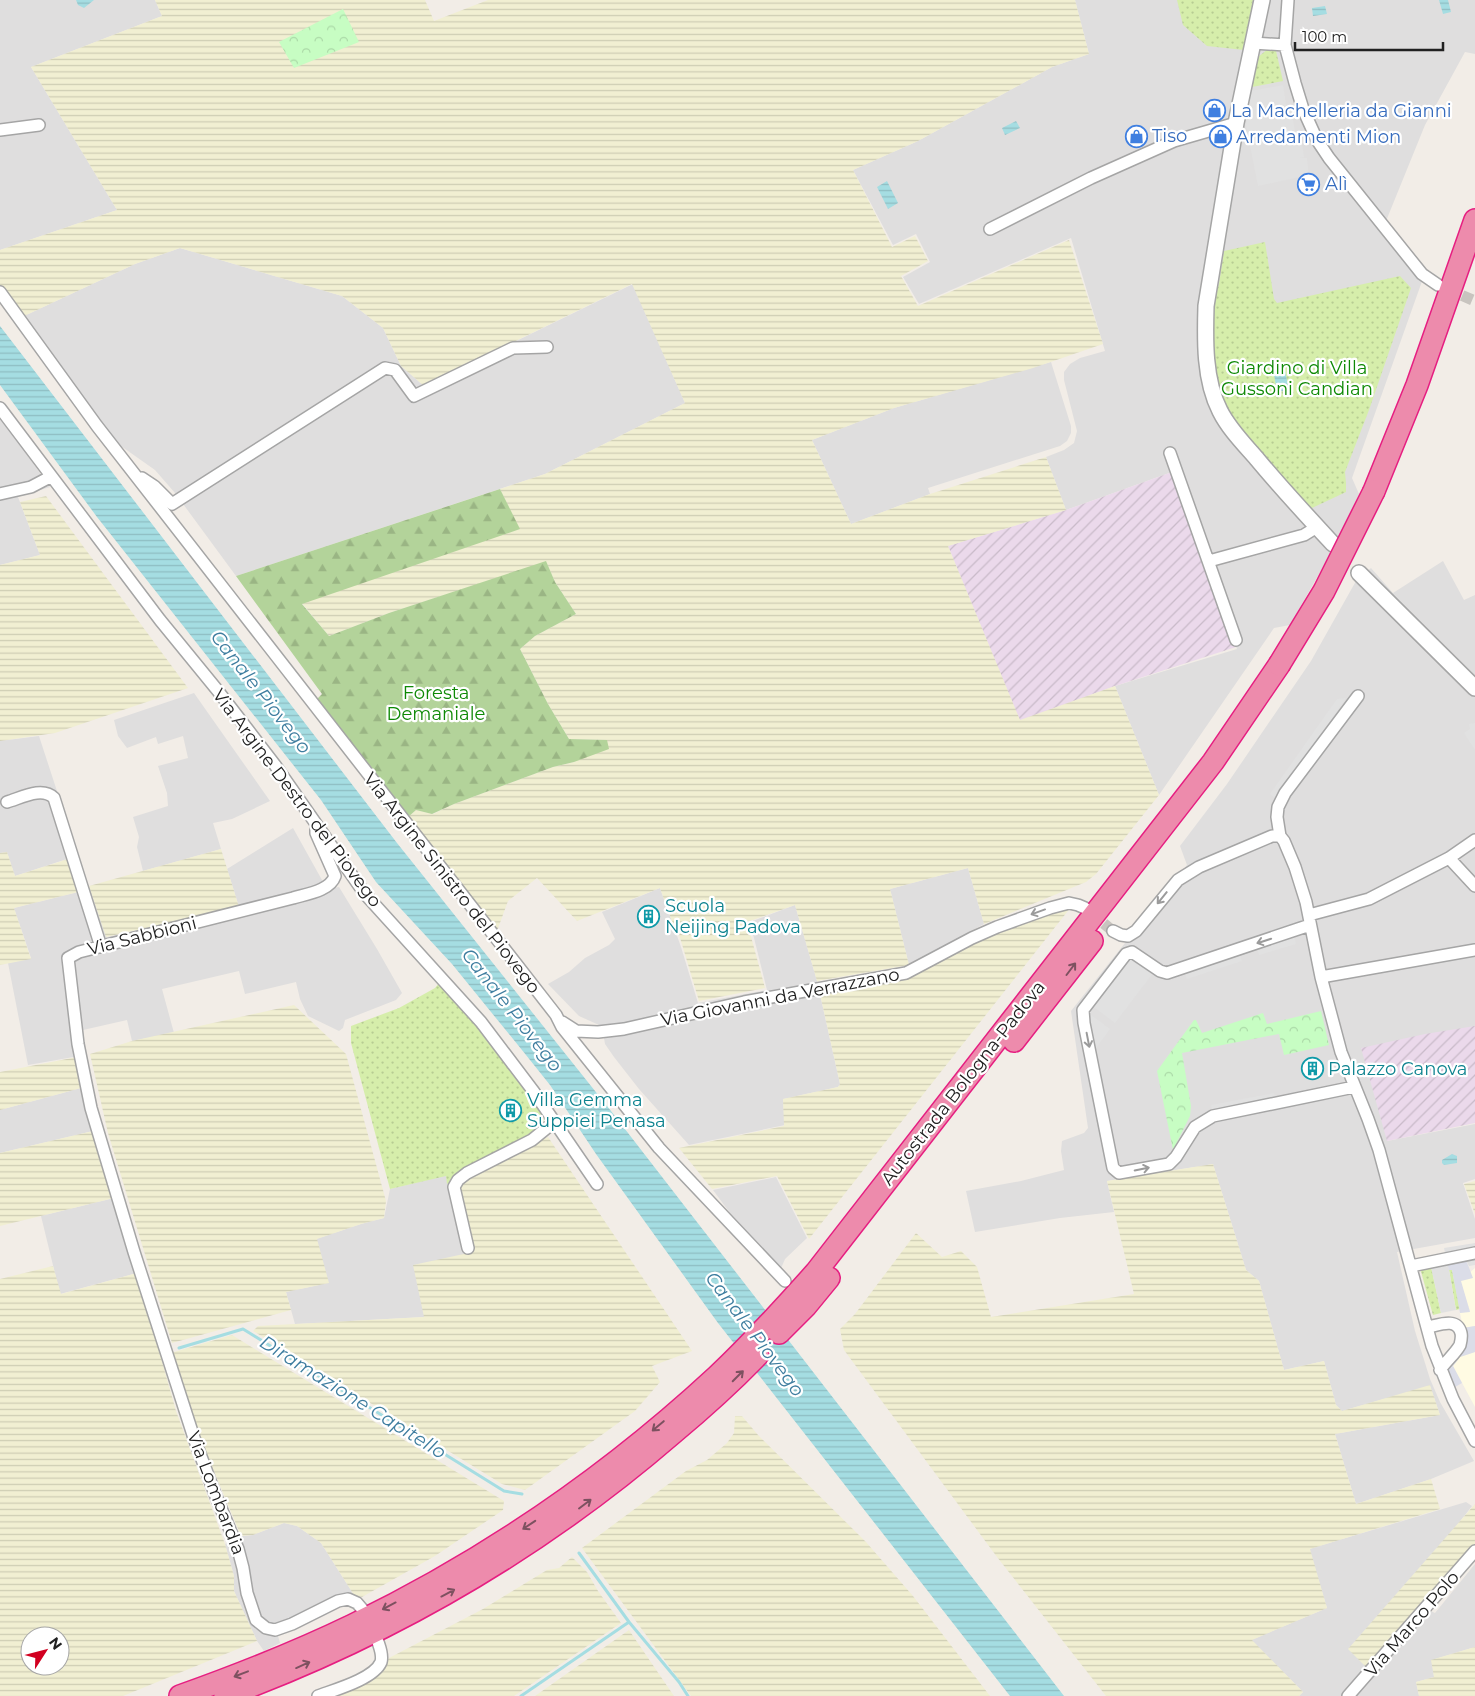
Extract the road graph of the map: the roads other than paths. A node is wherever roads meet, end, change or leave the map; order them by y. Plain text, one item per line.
1 (1262, 0) edge
2 (1288, 0) edge
3 (1253, 43) junction
4 (1285, 44) junction
5 (1236, 123) junction
6 (39, 125) dead end
7 (0, 130) edge
8 (1475, 220) edge
9 (990, 229) dead end
10 (1475, 259) edge
11 (1438, 285) tunnel mouth
12 (0, 292) edge
13 (547, 347) dead end
14 (0, 408) edge
15 (1170, 453) dead end
16 (134, 473) junction
17 (50, 476) junction
18 (0, 494) edge
19 (1379, 495) junction
20 (1317, 527) junction
21 (1333, 544) dead end
22 (1209, 561) junction
23 (1359, 573) dead end
24 (1236, 640) dead end
25 (1475, 688) edge
26 (1358, 696) dead end
27 (6, 802) dead end
28 (318, 827) junction
29 (1280, 836) junction
30 (1475, 840) edge
31 (1449, 858) junction
32 (1475, 886) edge
33 (1085, 908) tunnel mouth
34 (1309, 920) junction
35 (1113, 931) tunnel mouth
36 (101, 947) junction
37 (1475, 950) edge
38 (1321, 978) junction
39 (556, 1016) junction
40 (1354, 1087) junction
41 (554, 1122) junction
42 (597, 1184) dead end
43 (468, 1248) dead end
44 (134, 1252) joint
45 (1475, 1253) edge
46 (1411, 1266) junction
47 (785, 1281) dead end
48 (1428, 1328) junction
49 (1440, 1370) junction
50 (699, 1402) junction
51 (1475, 1441) edge
52 (1475, 1551) edge
53 (363, 1610) dead end
54 (378, 1642) dead end
55 (180, 1696) edge
56 (225, 1696) edge
57 (318, 1696) edge
58 (1348, 1696) edge

1 - 3 street
2 - 4 street
3 - 4 street
3 - 5 street
4 - 11 street
5 - 9 street
5 - 20 street
6 - 7 street
8 - 19 highway, Autostrada Bologna-Padova
10 - 19 highway, Autostrada Bologna-Padova
12 - 16 street, Via Argine Sinistro del Piovego
13 - 16 street, Via Argine Sinistro del Piovego
14 - 17 street, Via Argine Destro del Piovego
15 - 22 street
16 - 39 street, Via Argine Sinistro del Piovego
17 - 18 street
17 - 28 street, Via Argine Destro del Piovego
19 - 50 highway, Autostrada Bologna-Padova, bridge
20 - 21 street
20 - 22 street
22 - 24 street
23 - 25 street
26 - 29 street
27 - 36 street
28 - 36 street, Via Sabbioni
28 - 41 street, Via Argine Destro del Piovego
29 - 34 street
29 -> 35 street
30 - 31 street
31 - 32 street
31 - 34 street
33 -> 39 street, Via Giovanni da Verrazzano
34 - 38 street
34 -> 40 street
36 - 44 street, Via Sabbioni
37 - 38 street
38 - 40 street
39 - 47 street, Via Argine Sinistro del Piovego
40 - 46 street
41 - 42 street, Via Argine Destro del Piovego
41 - 43 street
44 - 53 street, Via Lombardia
45 - 46 street
46 - 48 street
48 - 49 street
48 - 49 street
49 - 51 street
50 -> 55 highway, Autostrada Bologna-Padova
56 -> 50 highway, Autostrada Bologna-Padova
52 - 58 street, Via Marco Polo
54 - 57 street

